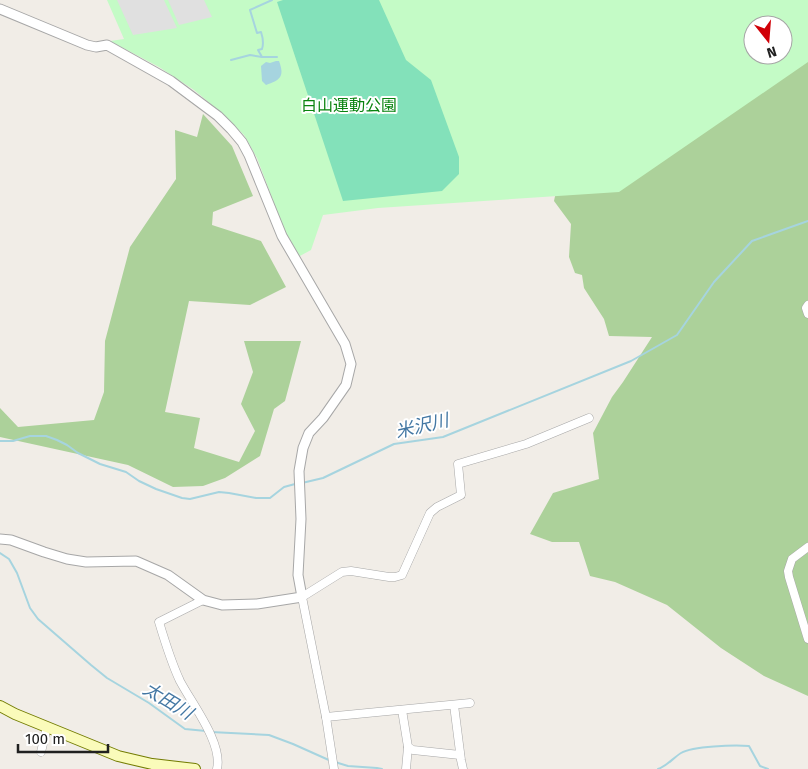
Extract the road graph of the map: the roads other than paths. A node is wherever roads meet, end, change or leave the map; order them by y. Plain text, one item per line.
1 (0, 9) edge
2 (808, 306) edge
3 (808, 314) edge
4 (589, 418) dead end
5 (0, 539) edge
6 (808, 547) edge
7 (302, 597) junction
8 (203, 600) junction
9 (808, 639) edge
10 (470, 703) dead end
11 (454, 705) junction
12 (0, 706) edge
13 (402, 710) junction
14 (326, 717) junction
15 (46, 727) junction
16 (408, 748) junction
17 (41, 752) dead end
18 (460, 755) junction
19 (195, 769) edge
20 (217, 769) edge
21 (334, 769) edge
22 (406, 769) edge
23 (463, 769) edge

1 - 7 street
2 - 3 street
4 - 7 street
5 - 8 street
6 - 9 street
7 - 8 street
7 - 14 street
8 - 20 street
10 - 11 street
11 - 13 street
11 - 18 street
12 - 15 main road
13 - 14 street
13 - 16 street
14 - 21 street
15 - 17 street
15 - 19 main road
16 - 18 street
16 - 22 street
18 - 23 street

